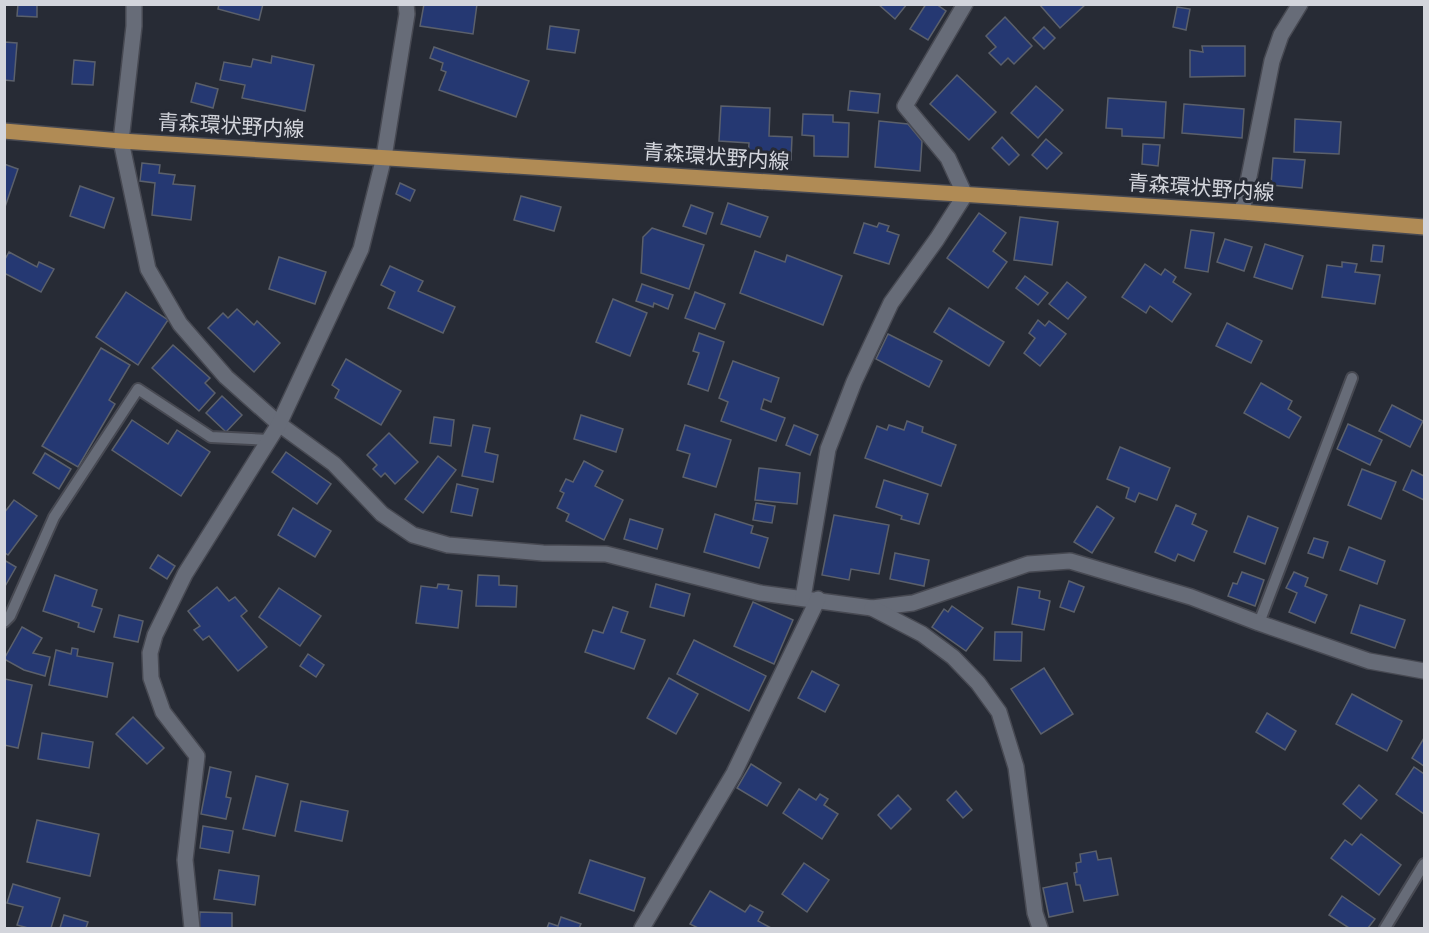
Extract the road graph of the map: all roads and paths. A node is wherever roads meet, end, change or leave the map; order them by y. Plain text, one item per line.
1 (134, 4) edge
2 (406, 4) edge
3 (966, 4) edge
4 (1300, 4) edge
5 (4, 131) edge
6 (121, 141) junction
7 (384, 157) junction
8 (965, 195) junction
9 (1242, 212) junction
10 (1425, 227) edge
11 (1352, 378) dead end
12 (279, 424) junction
13 (269, 440) junction
14 (810, 599) junction
15 (872, 608) junction
16 (4, 622) edge
17 (1259, 623) junction
18 (1425, 671) edge
19 (1425, 864) edge
20 (192, 928) edge
21 (642, 928) edge
22 (1040, 928) edge
23 (1385, 928) edge

1 - 6 street
2 - 7 street
3 - 8 street
4 - 9 street
5 - 6 main road, 青森環状野内線
6 - 7 main road, 青森環状野内線
6 - 12 street
7 - 8 main road, 青森環状野内線
7 - 12 street
8 - 9 main road, 青森環状野内線
8 - 14 street
9 - 10 main road, 青森環状野内線
11 - 17 lane
12 - 13 street
12 - 14 street
13 - 16 lane
13 - 20 street
14 - 15 street
14 - 21 street
15 - 17 street
15 - 22 street
17 - 18 street
19 - 23 lane

